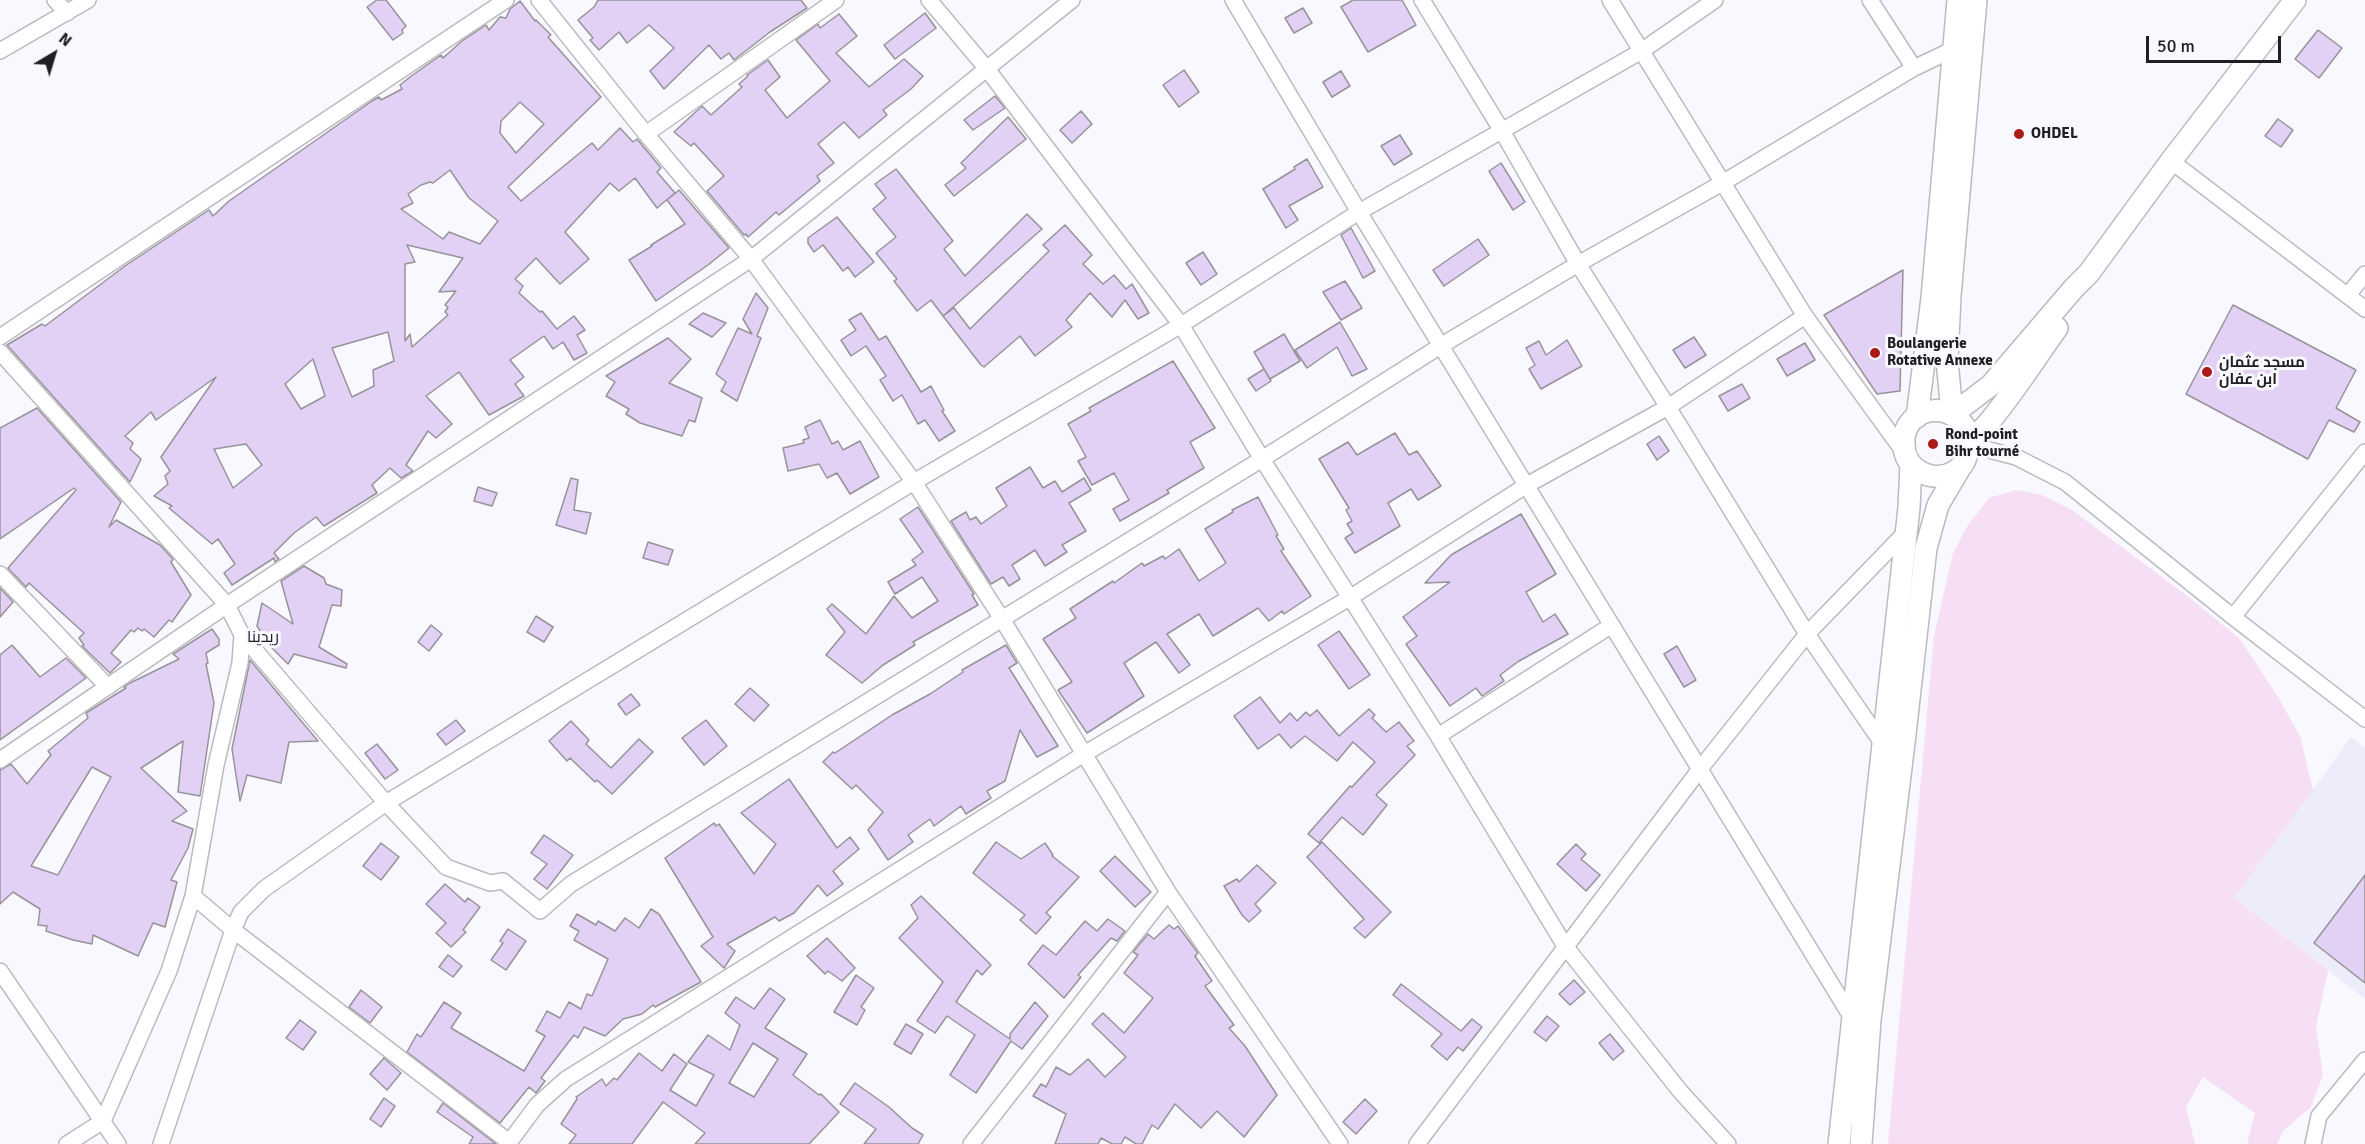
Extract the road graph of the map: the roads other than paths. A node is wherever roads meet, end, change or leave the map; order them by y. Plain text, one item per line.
1 (55, 0) edge
2 (88, 0) edge
3 (506, 0) edge
4 (539, 0) edge
5 (836, 0) edge
6 (929, 0) edge
7 (1072, 0) edge
8 (1233, 0) edge
9 (1422, 0) edge
10 (1610, 0) edge
11 (1715, 0) edge
12 (1870, 0) edge
13 (1958, 0) edge
14 (1976, 0) edge
15 (2295, 0) edge
16 (67, 13) junction
17 (1953, 49) junction
18 (0, 51) edge
19 (1640, 52) junction
20 (1914, 68) junction
21 (987, 69) junction
22 (1502, 131) junction
23 (646, 134) junction
24 (2172, 161) junction
25 (1724, 182) junction
26 (1359, 212) junction
27 (751, 259) junction
28 (1578, 264) junction
29 (2089, 273) junction
30 (2365, 274) edge
31 (2348, 295) junction
32 (2365, 309) edge
33 (1805, 316) junction
34 (1181, 325) junction
35 (0, 337) edge
36 (1442, 345) junction
37 (0, 352) edge
38 (1668, 406) junction
39 (1952, 414) junction
40 (1917, 417) junction
41 (1970, 444) junction
42 (2365, 452) edge
43 (1262, 459) junction
44 (1908, 460) junction
45 (1961, 466) junction
46 (914, 482) junction
47 (1527, 485) junction
48 (1906, 532) junction
49 (0, 574) edge
50 (1351, 597) junction
51 (227, 604) junction
52 (2233, 616) junction
53 (1002, 619) junction
54 (1612, 625) junction
55 (1807, 634) junction
56 (242, 635) junction
57 (108, 687) junction
58 (2365, 719) edge
59 (1438, 736) junction
60 (1882, 743) junction
61 (1084, 754) junction
62 (0, 760) edge
63 (1700, 769) junction
64 (386, 802) junction
65 (1168, 892) junction
66 (192, 896) junction
67 (233, 930) junction
68 (1565, 946) junction
69 (0, 971) edge
70 (1852, 1018) junction
71 (2365, 1059) edge
72 (103, 1121) junction
73 (509, 1143) edge
74 (68, 1144) edge
75 (118, 1144) edge
76 (161, 1144) edge
77 (971, 1144) edge
78 (1340, 1144) edge
79 (1417, 1144) edge
80 (1728, 1144) edge
81 (1839, 1144) edge
82 (1861, 1144) edge
83 (2313, 1144) edge

1 - 16 street
2 - 16 street
3 - 35 street
4 - 23 street
5 - 23 street
6 - 21 street
7 - 21 street
8 - 26 street
9 - 22 street
10 - 19 street
11 - 19 street
12 - 20 street
13 - 17 main road
14 - 39 main road
15 - 24 main road
16 - 18 street
17 - 20 street
17 - 40 main road
19 - 22 street
19 - 25 street
20 - 25 street
21 - 27 street
21 - 34 street
22 - 26 street
22 - 28 street
23 - 27 street
24 - 29 main road
24 - 31 street
25 - 28 street
25 - 33 street
26 - 34 street
26 - 36 street
27 - 46 street
27 - 51 street
28 - 36 street
28 - 38 street
29 - 39 main road
29 - 41 main road
30 - 31 street
31 - 32 street
33 - 38 street
33 - 44 street
34 - 43 street
34 - 46 street
36 - 43 street
36 - 47 street
37 - 51 street
38 - 47 street
38 - 55 street
39 - 40 main road
39 - 41 main road
40 - 44 main road
41 - 45 main road
41 - 52 street
42 - 52 street
43 - 50 street
43 - 53 street
44 - 45 main road
44 - 48 main road
45 - 82 main road
46 - 53 street
46 - 64 street
47 - 50 street
47 - 54 street
48 - 55 street
48 - 60 main road
49 - 57 street
50 - 59 street
50 - 61 street
51 - 56 street
51 - 57 street
52 - 58 street
53 - 61 street
53 - 64 street
54 - 59 street
54 - 63 street
55 - 60 street
55 - 63 street
56 - 64 street
56 - 66 street
57 - 62 street
59 - 68 street
60 - 70 main road
61 - 65 street
61 - 73 street
63 - 68 street
63 - 70 street
64 - 67 street
65 - 77 street
65 - 78 street
66 - 67 street
66 - 72 street
67 - 73 street
67 - 76 street
68 - 79 street
68 - 80 street
69 - 72 street
70 - 81 main road
71 - 83 street
72 - 74 street
72 - 75 street

